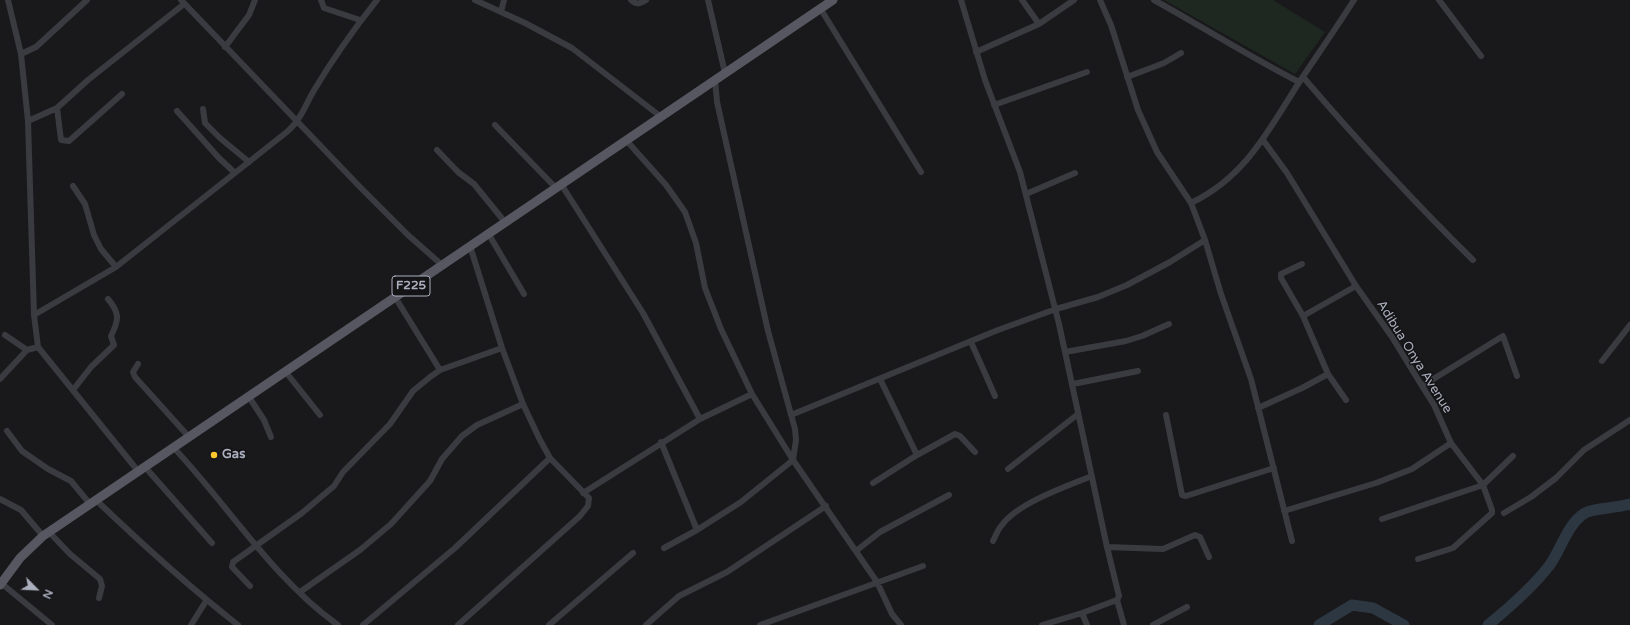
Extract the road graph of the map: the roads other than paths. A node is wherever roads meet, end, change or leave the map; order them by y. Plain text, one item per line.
1 (8, 0) edge
2 (87, 0) edge
3 (255, 0) edge
4 (321, 0) edge
5 (376, 0) edge
6 (475, 0) edge
7 (504, 0) edge
8 (631, 0) edge
9 (646, 0) edge
10 (708, 0) edge
11 (832, 0) edge
12 (962, 0) edge
13 (1022, 0) edge
14 (1074, 0) edge
15 (1100, 0) edge
16 (1154, 0) edge
17 (1354, 0) edge
18 (1439, 0) edge
19 (183, 2) edge
20 (820, 8) junction
21 (501, 12) junction
22 (360, 20) junction
23 (1039, 24) junction
24 (225, 47) junction
25 (976, 52) junction
26 (1181, 53) dead end
27 (20, 54) junction
28 (1481, 56) dead end
29 (1087, 72) dead end
30 (725, 73) junction
31 (1127, 77) junction
32 (1301, 79) junction
33 (715, 80) junction
34 (122, 94) dead end
35 (994, 105) junction
36 (57, 108) junction
37 (203, 109) dead end
38 (177, 111) dead end
39 (660, 116) junction
40 (28, 121) junction
41 (299, 121) junction
42 (495, 125) dead end
43 (626, 140) junction
44 (1263, 140) junction
45 (437, 150) dead end
46 (249, 162) junction
47 (921, 172) dead end
48 (235, 173) junction
49 (1075, 173) dead end
50 (558, 185) junction
51 (73, 186) dead end
52 (1026, 194) junction
53 (1191, 203) junction
54 (504, 221) junction
55 (488, 233) junction
56 (1205, 240) junction
57 (470, 246) junction
58 (1473, 260) dead end
59 (1302, 264) dead end
60 (442, 265) junction
61 (116, 266) junction
62 (1356, 286) junction
63 (524, 294) dead end
64 (395, 297) junction
65 (108, 299) dead end
66 (1056, 309) junction
67 (34, 315) junction
68 (1303, 316) junction
69 (1169, 324) dead end
70 (1630, 325) edge
71 (5, 335) dead end
72 (971, 342) junction
73 (38, 347) junction
74 (502, 348) junction
75 (27, 350) junction
76 (1065, 352) junction
77 (1602, 361) dead end
78 (138, 364) dead end
79 (440, 370) junction
80 (285, 371) junction
81 (1138, 371) dead end
82 (1328, 374) junction
83 (1516, 376) dead end
84 (0, 379) edge
85 (880, 379) junction
86 (1073, 384) junction
87 (1422, 386) junction
88 (73, 390) junction
89 (752, 394) junction
90 (995, 396) dead end
91 (249, 397) junction
92 (1346, 400) dead end
93 (522, 404) junction
94 (1258, 408) junction
95 (1078, 414) junction
96 (320, 415) dead end
97 (791, 415) junction
98 (1166, 415) dead end
99 (700, 419) junction
100 (1630, 420) edge
101 (7, 431) dead end
102 (189, 437) junction
103 (271, 437) dead end
104 (662, 442) junction
105 (1451, 443) junction
106 (173, 447) junction
107 (975, 452) dead end
108 (917, 455) junction
109 (1513, 456) dead end
110 (550, 458) junction
111 (793, 460) junction
112 (1274, 468) junction
113 (141, 469) junction
114 (1008, 469) dead end
115 (1092, 476) junction
116 (873, 483) dead end
117 (1483, 485) junction
118 (583, 493) junction
119 (949, 495) dead end
120 (0, 499) edge
121 (93, 502) junction
122 (826, 506) junction
123 (1284, 511) junction
124 (1504, 513) dead end
125 (1382, 519) dead end
126 (697, 530) junction
127 (46, 534) junction
128 (993, 541) dead end
129 (1292, 541) dead end
130 (212, 543) dead end
131 (257, 544) junction
132 (1107, 547) junction
133 (664, 548) dead end
134 (856, 551) junction
135 (634, 553) dead end
136 (1209, 557) dead end
137 (1418, 559) dead end
138 (923, 566) dead end
139 (877, 582) junction
140 (0, 584) edge
141 (250, 586) dead end
142 (300, 592) junction
143 (99, 598) dead end
144 (1117, 600) junction
145 (206, 601) junction
146 (1187, 607) dead end
147 (1082, 613) junction
148 (52, 625) edge
149 (191, 625) edge
150 (238, 625) edge
151 (338, 625) edge
152 (363, 625) edge
153 (458, 625) edge
154 (549, 625) edge
155 (646, 625) edge
156 (760, 625) edge
157 (901, 625) edge
158 (1042, 625) edge
159 (1087, 625) edge
160 (1124, 625) edge
161 (1153, 625) edge

1 - 27 street
2 - 27 street
3 - 24 street
4 - 22 street
5 - 22 street
6 - 21 street
7 - 21 street
8 - 9 street
10 - 30 street
11 - 20 main road, F225
12 - 25 street
13 - 23 street
14 - 23 street
15 - 31 street
16 - 32 street
17 - 32 street
18 - 28 street
19 - 24 street
19 - 36 street
20 - 30 main road, F225
20 - 47 street
21 - 39 street
22 - 41 street
23 - 25 street
24 - 41 street
25 - 35 street
26 - 31 street
27 - 40 street
29 - 35 street
30 - 33 main road, F225
31 - 53 street
32 - 44 street
32 - 58 street
33 - 39 main road, F225
33 - 97 street
34 - 36 street
35 - 52 street
36 - 40 street
37 - 46 street
38 - 48 street
39 - 43 main road, F225
40 - 67 street
41 - 46 street
41 - 60 street
42 - 50 street
43 - 50 main road, F225
43 - 89 street
44 - 53 street
44 - 62 street, Adibua Onya Avenue
45 - 54 street
46 - 48 street
48 - 61 street
49 - 52 street
50 - 54 main road, F225
50 - 99 street
51 - 61 street
52 - 66 street
53 - 56 street
54 - 55 main road, F225
55 - 57 main road, F225
55 - 63 street
56 - 66 street
56 - 94 street
57 - 60 main road, F225
57 - 74 street
59 - 68 street
60 - 64 main road, F225
61 - 67 street
62 - 68 street
62 - 87 street, Adibua Onya Avenue
64 - 79 street
64 - 80 main road, F225
65 - 88 street
66 - 72 street
66 - 76 street
67 - 73 street
68 - 82 street
69 - 76 street
70 - 77 street
71 - 75 street
72 - 85 street
72 - 90 street
73 - 75 street
73 - 88 street
74 - 79 street
74 - 93 street
75 - 84 street
76 - 86 street
78 - 102 street
79 - 131 street
80 - 91 main road, F225
80 - 96 street
81 - 86 street
82 - 92 street
82 - 94 street
83 - 87 street
85 - 97 street
85 - 108 street
86 - 95 street
87 - 105 street, Adibua Onya Avenue
88 - 113 street
89 - 99 street
89 - 111 street
91 - 102 main road, F225
91 - 103 street
93 - 110 street
93 - 142 street
94 - 112 street
95 - 114 street
95 - 115 street
97 - 111 street
98 - 112 street
99 - 104 street
100 - 124 street
101 - 121 street
102 - 106 main road, F225
104 - 118 street
104 - 126 street
105 - 117 street, Adibua Onya Avenue
105 - 123 street
106 - 113 main road, F225
106 - 131 street
107 - 108 street
108 - 116 street
109 - 117 street
110 - 118 street
110 - 152 street
111 - 122 street
111 - 126 street
112 - 123 street
113 - 121 main road, F225
113 - 130 street
115 - 128 street
115 - 132 street
117 - 125 street
117 - 137 street, Adibua Onya Avenue
118 - 153 street
119 - 134 street
120 - 127 street
121 - 127 main road, F225
121 - 145 street
122 - 134 street
122 - 155 street
123 - 129 street
126 - 133 street
127 - 140 main road, F225
127 - 143 street
131 - 141 street
131 - 142 street
132 - 136 street
132 - 144 street
134 - 139 street
135 - 154 street
138 - 139 street
139 - 156 street
139 - 157 street
140 - 148 street
142 - 151 street
144 - 147 street
144 - 160 street
145 - 149 street
145 - 150 street
146 - 161 street
147 - 158 street
147 - 159 street

